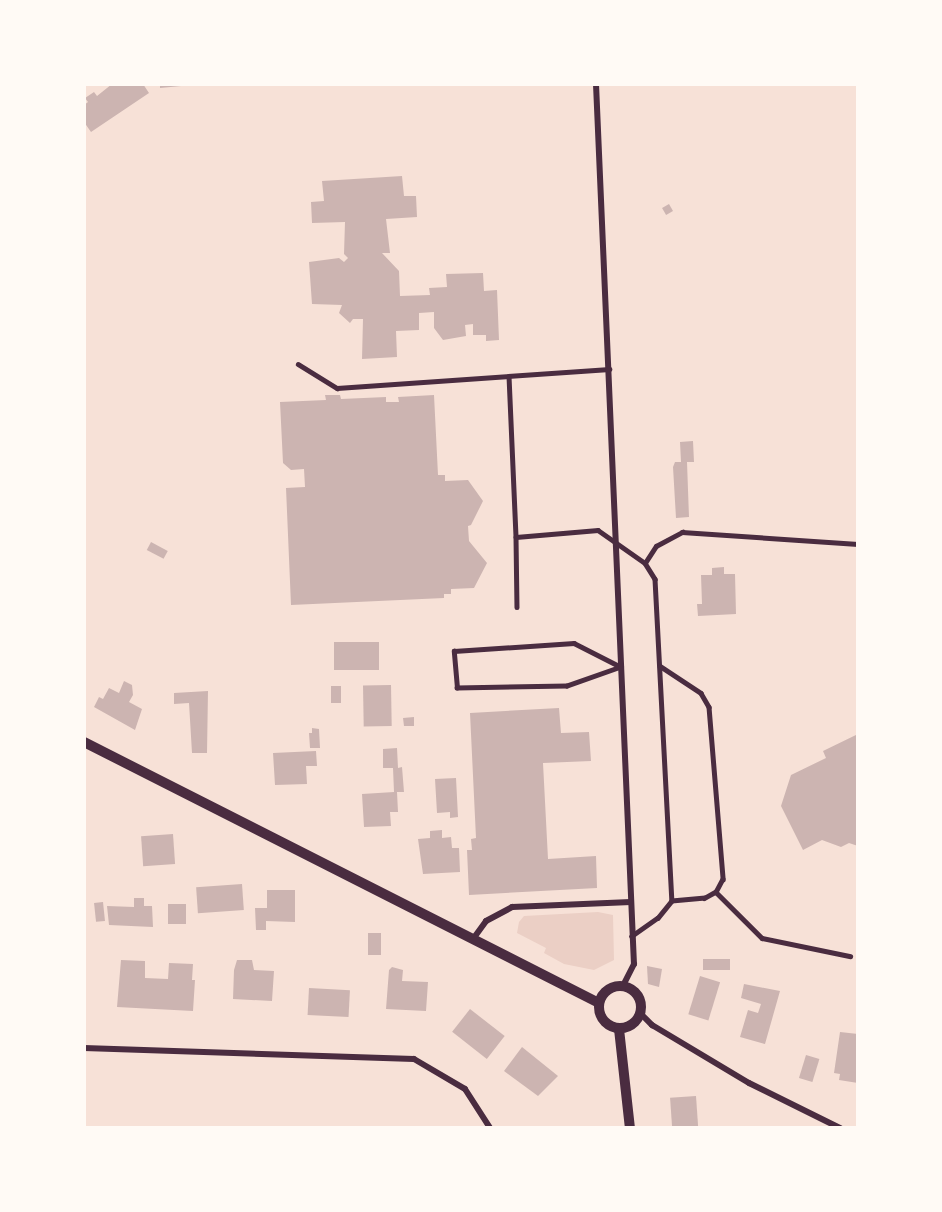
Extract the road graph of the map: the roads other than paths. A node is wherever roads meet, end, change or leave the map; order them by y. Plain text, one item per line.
1 (596, 84) edge
2 (298, 364) dead end
3 (609, 369) junction
4 (509, 376) junction
5 (516, 537) junction
6 (616, 542) junction
7 (858, 544) edge
8 (645, 562) junction
9 (517, 607) dead end
10 (621, 666) junction
11 (660, 666) junction
12 (84, 742) edge
13 (716, 892) junction
14 (672, 901) junction
15 (631, 902) junction
16 (632, 936) junction
17 (473, 939) junction
18 (850, 956) dead end
19 (622, 986) junction
20 (599, 1003) junction
21 (640, 1014) junction
22 (619, 1029) junction
23 (84, 1048) edge
24 (490, 1128) edge
25 (630, 1128) edge
26 (840, 1128) edge

1 - 3 street
2 - 4 lane
3 - 4 lane
3 - 6 street
4 - 5 lane
5 - 6 lane
5 - 9 lane
6 - 8 lane
6 - 10 street
7 - 8 lane
8 - 11 lane
10 - 10 lane
10 - 15 street
11 - 13 lane
11 - 14 lane
12 - 17 street
13 - 14 lane
13 - 18 lane
14 - 16 lane
15 - 16 street
15 - 17 street
16 - 19 street
17 - 20 street
19 - 20 street
19 - 21 street
20 - 22 street
21 - 22 street
21 - 26 street
22 - 25 street
23 - 24 street

